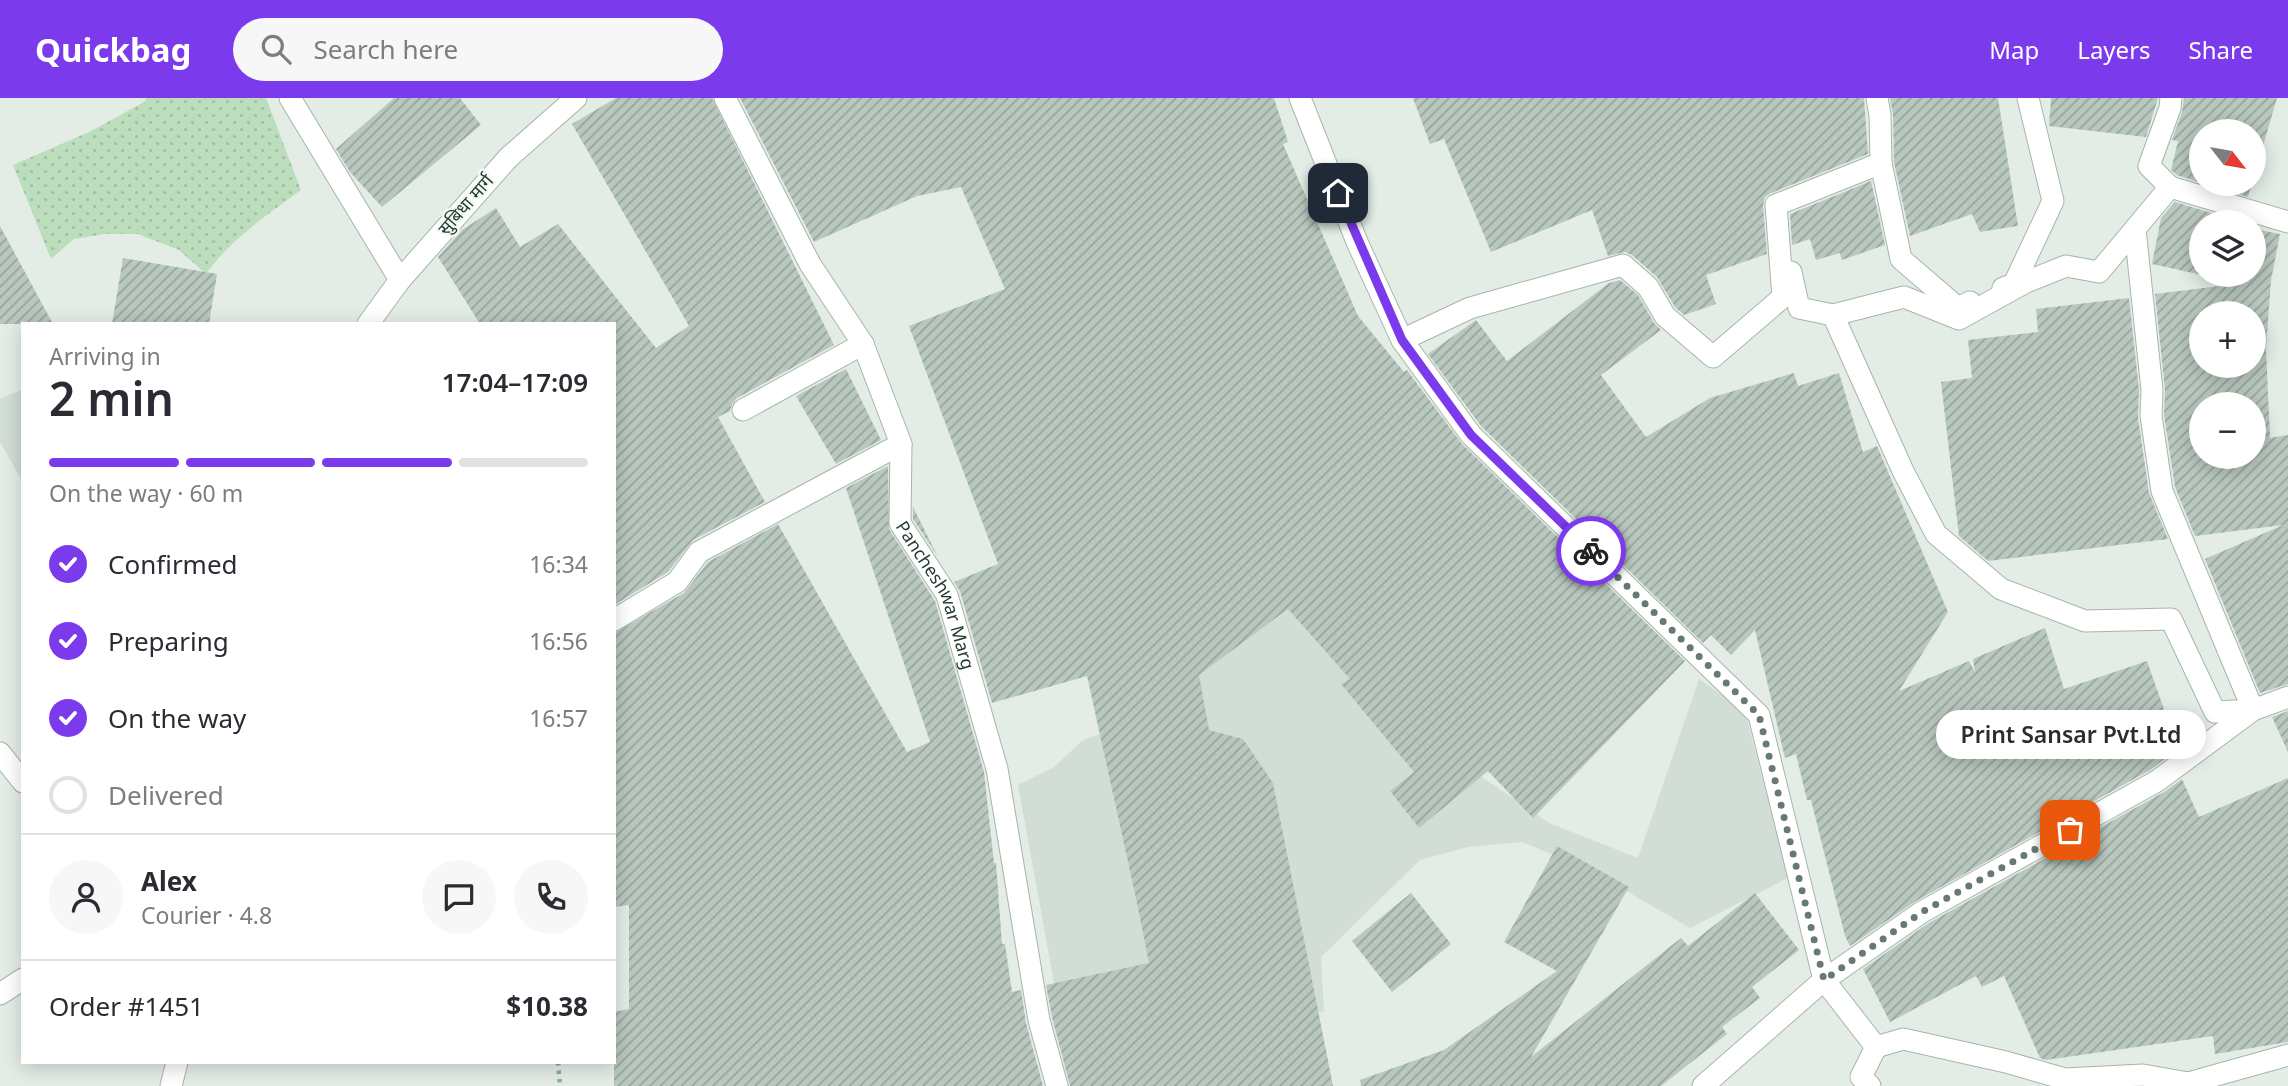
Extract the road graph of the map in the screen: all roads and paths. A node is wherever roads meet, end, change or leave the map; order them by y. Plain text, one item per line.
1 (290, 98) edge
2 (576, 98) edge
3 (725, 98) edge
4 (1300, 98) edge
5 (1877, 98) edge
6 (2028, 98) edge
7 (2171, 98) edge
8 (1881, 163) junction
9 (2171, 187) junction
10 (1776, 205) junction
11 (2288, 222) edge
12 (2135, 229) junction
13 (400, 280) junction
14 (1833, 315) junction
15 (369, 322) edge
16 (1402, 340) junction
17 (863, 344) junction
18 (743, 410) dead end
19 (901, 444) junction
20 (616, 619) edge
21 (2288, 697) edge
22 (2253, 710) junction
23 (0, 753) edge
24 (21, 779) edge
25 (21, 980) edge
26 (1824, 980) junction
27 (0, 994) edge
28 (1876, 1047) junction
29 (2288, 1055) edge
30 (176, 1064) edge
31 (558, 1064) edge
32 (171, 1086) edge
33 (560, 1086) edge
34 (1057, 1086) edge
35 (1703, 1086) edge
36 (1870, 1086) edge

1 - 13 street
2 - 13 street, सुबिधा मार्ग
3 - 17 street, Pancheshwar Marg
4 - 16 street
5 - 8 street
6 - 8 street
7 - 9 street
8 - 10 street
9 - 11 street
9 - 12 street
10 - 14 street
10 - 16 street
12 - 14 street
12 - 22 street
13 - 15 street, सुबिधा मार्ग
14 - 22 street
16 - 26 street
17 - 18 street
17 - 19 street, Pancheshwar Marg
19 - 20 street
19 - 34 street, Pancheshwar Marg
21 - 22 street
22 - 26 street
23 - 24 street
25 - 27 street
26 - 28 street
26 - 35 street
28 - 29 street
28 - 36 street
30 - 32 street
31 - 33 path

